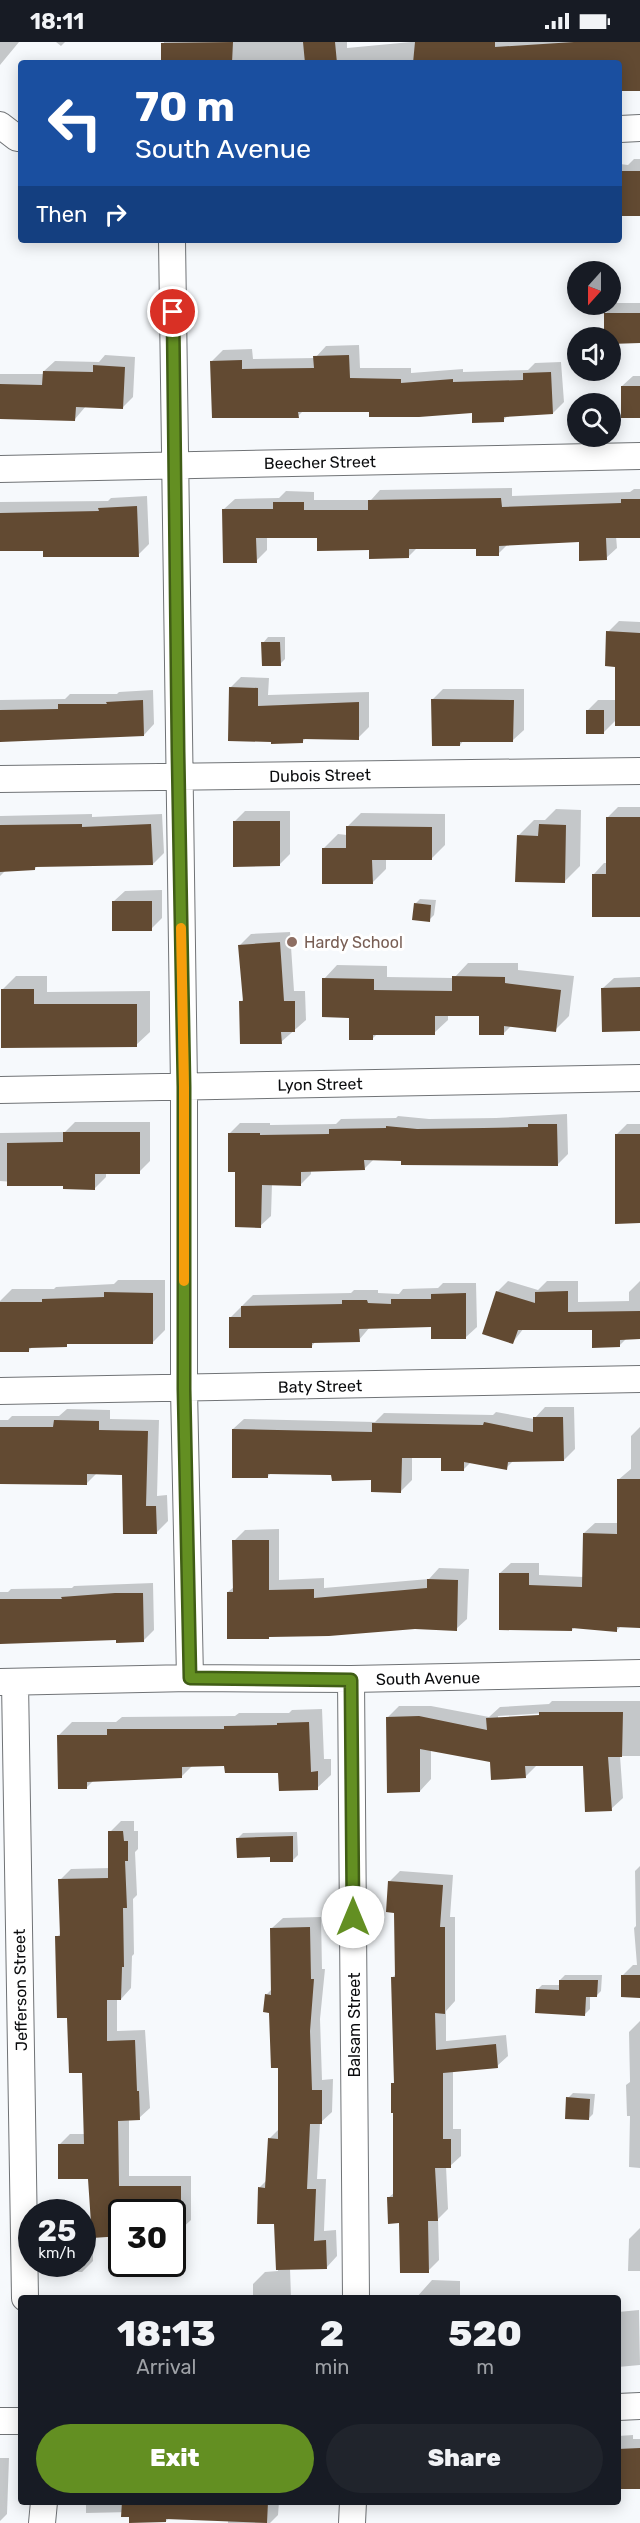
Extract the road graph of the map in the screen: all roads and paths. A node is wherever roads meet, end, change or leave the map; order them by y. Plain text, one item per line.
1 (0, 125) edge
2 (640, 128) edge
3 (622, 129) edge
4 (18, 138) edge
5 (172, 243) edge
6 (640, 456) edge
7 (176, 465) junction
8 (0, 469) edge
9 (640, 771) edge
10 (178, 777) junction
11 (0, 779) edge
12 (640, 1078) edge
13 (184, 1087) junction
14 (0, 1090) edge
15 (640, 1379) edge
16 (184, 1389) junction
17 (0, 1391) edge
18 (640, 1673) edge
19 (190, 1678) junction
20 (351, 1680) junction
21 (8, 1682) edge
22 (25, 2295) edge
23 (356, 2295) edge
24 (640, 2406) edge
25 (621, 2407) edge
26 (0, 2421) edge
27 (18, 2421) edge
28 (44, 2505) edge
29 (353, 2505) edge
30 (42, 2523) edge
31 (352, 2523) edge

1 - 4 street
2 - 3 street
5 - 7 street
6 - 7 street, Beecher Street
7 - 8 street, Beecher Street
7 - 10 street
9 - 10 street, Dubois Street
10 - 11 street, Dubois Street
10 - 13 street
12 - 13 street, Lyon Street
13 - 14 street, Lyon Street
13 - 16 street
15 - 16 street, Baty Street
16 - 17 street, Baty Street
16 - 19 street
18 - 20 street, South Avenue
19 - 20 street, South Avenue
19 - 21 street, South Avenue
20 - 23 street, Balsam Street
21 - 22 street, Jefferson Street
24 - 25 street
26 - 27 street
28 - 30 street
29 - 31 street

